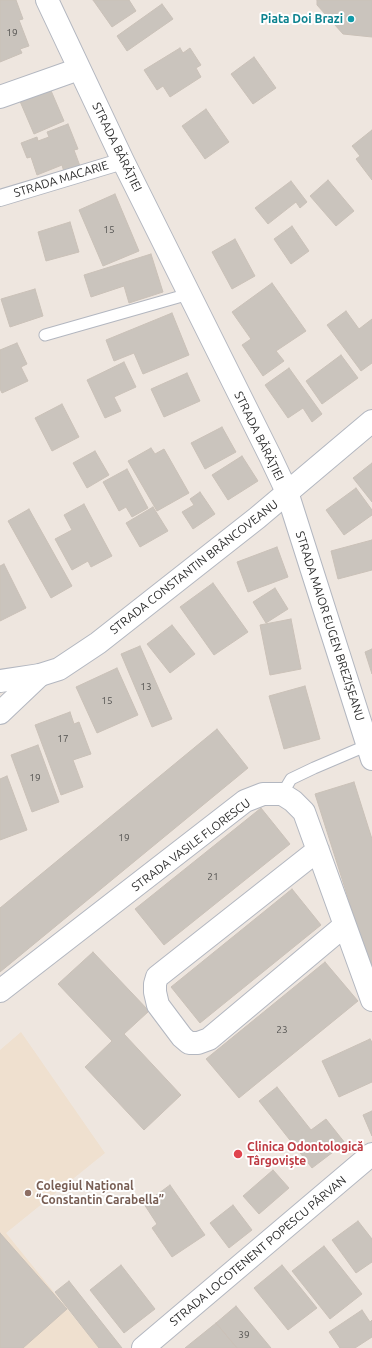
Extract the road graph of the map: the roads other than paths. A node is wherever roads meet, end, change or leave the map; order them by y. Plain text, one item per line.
1 (47, 0) edge
2 (79, 69) junction
3 (0, 97) edge
4 (123, 161) junction
5 (0, 198) edge
6 (189, 294) junction
7 (45, 335) dead end
8 (372, 421) edge
9 (287, 492) junction
10 (40, 675) junction
11 (0, 681) edge
12 (0, 713) edge
13 (370, 752) edge
14 (282, 794) junction
15 (318, 850) junction
16 (344, 926) junction
17 (0, 990) edge
18 (372, 1000) edge
19 (372, 1154) edge
20 (143, 1348) edge

1 - 2 street, STRADA BĂRĂȚIEI
2 - 3 street
2 - 4 street, STRADA BĂRĂȚIEI
4 - 5 street, STRADA MACARIE
4 - 6 street, STRADA BĂRĂȚIEI
6 - 7 lane
6 - 9 street, STRADA BĂRĂȚIEI
8 - 9 street, STRADA CONSTANTIN BRÂNCOVEANU
9 - 10 street, STRADA CONSTANTIN BRÂNCOVEANU
9 - 13 street, STRADA MAIOR EUGEN BREZIȘEANU
10 - 11 street, STRADA CONSTANTIN BRÂNCOVEANU
10 - 12 street
13 - 14 lane
14 - 15 street
14 - 17 street, STRADA VASILE FLORESCU
15 - 16 street
15 - 16 street
16 - 18 street
19 - 20 street, STRADA LOCOTENENT POPESCU PÂRVAN

